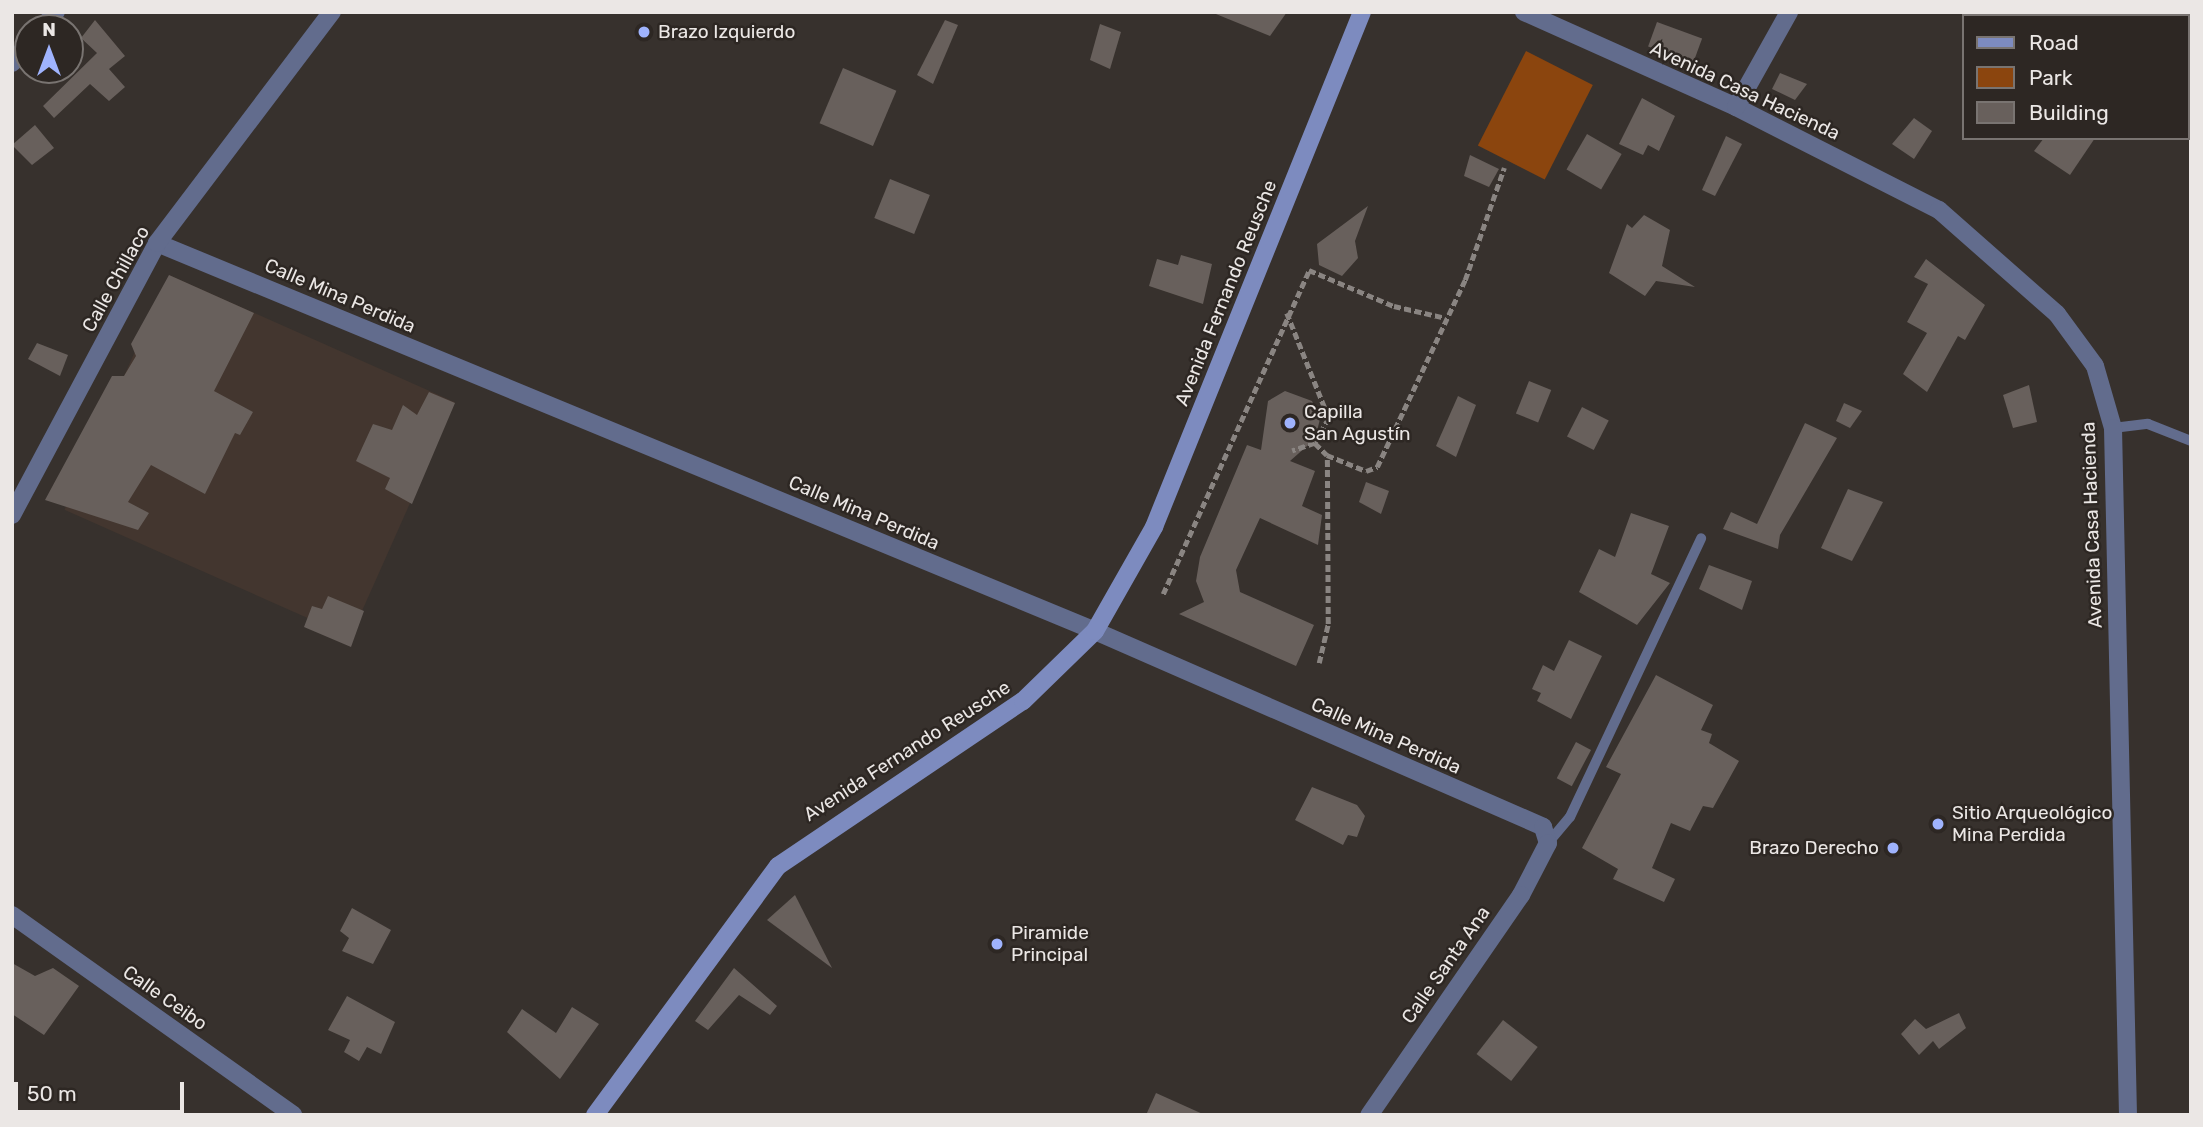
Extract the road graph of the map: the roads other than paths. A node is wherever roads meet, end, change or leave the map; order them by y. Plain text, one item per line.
1 (332, 12) edge
2 (1362, 12) edge
3 (1524, 12) edge
4 (1789, 12) edge
5 (1735, 107) junction
6 (157, 243) junction
7 (2113, 428) junction
8 (2191, 442) edge
9 (12, 515) edge
10 (1701, 538) dead end
11 (1095, 632) junction
12 (1548, 839) junction
13 (12, 915) edge
14 (293, 1115) edge
15 (595, 1115) edge
16 (1369, 1115) edge
17 (2127, 1115) edge

1 - 6 street, Calle Chillaco
2 - 11 street, Avenida Fernando Reusche
3 - 5 street, Avenida Casa Hacienda
4 - 5 street
5 - 7 street, Avenida Casa Hacienda
6 - 9 street, Calle Chillaco
6 - 11 street, Calle Mina Perdida
7 - 8 lane
7 - 17 street, Avenida Casa Hacienda
10 - 12 lane
11 - 12 street, Calle Mina Perdida
11 - 15 street, Avenida Fernando Reusche
12 - 16 street, Calle Santa Ana
13 - 14 street, Calle Ceibo

